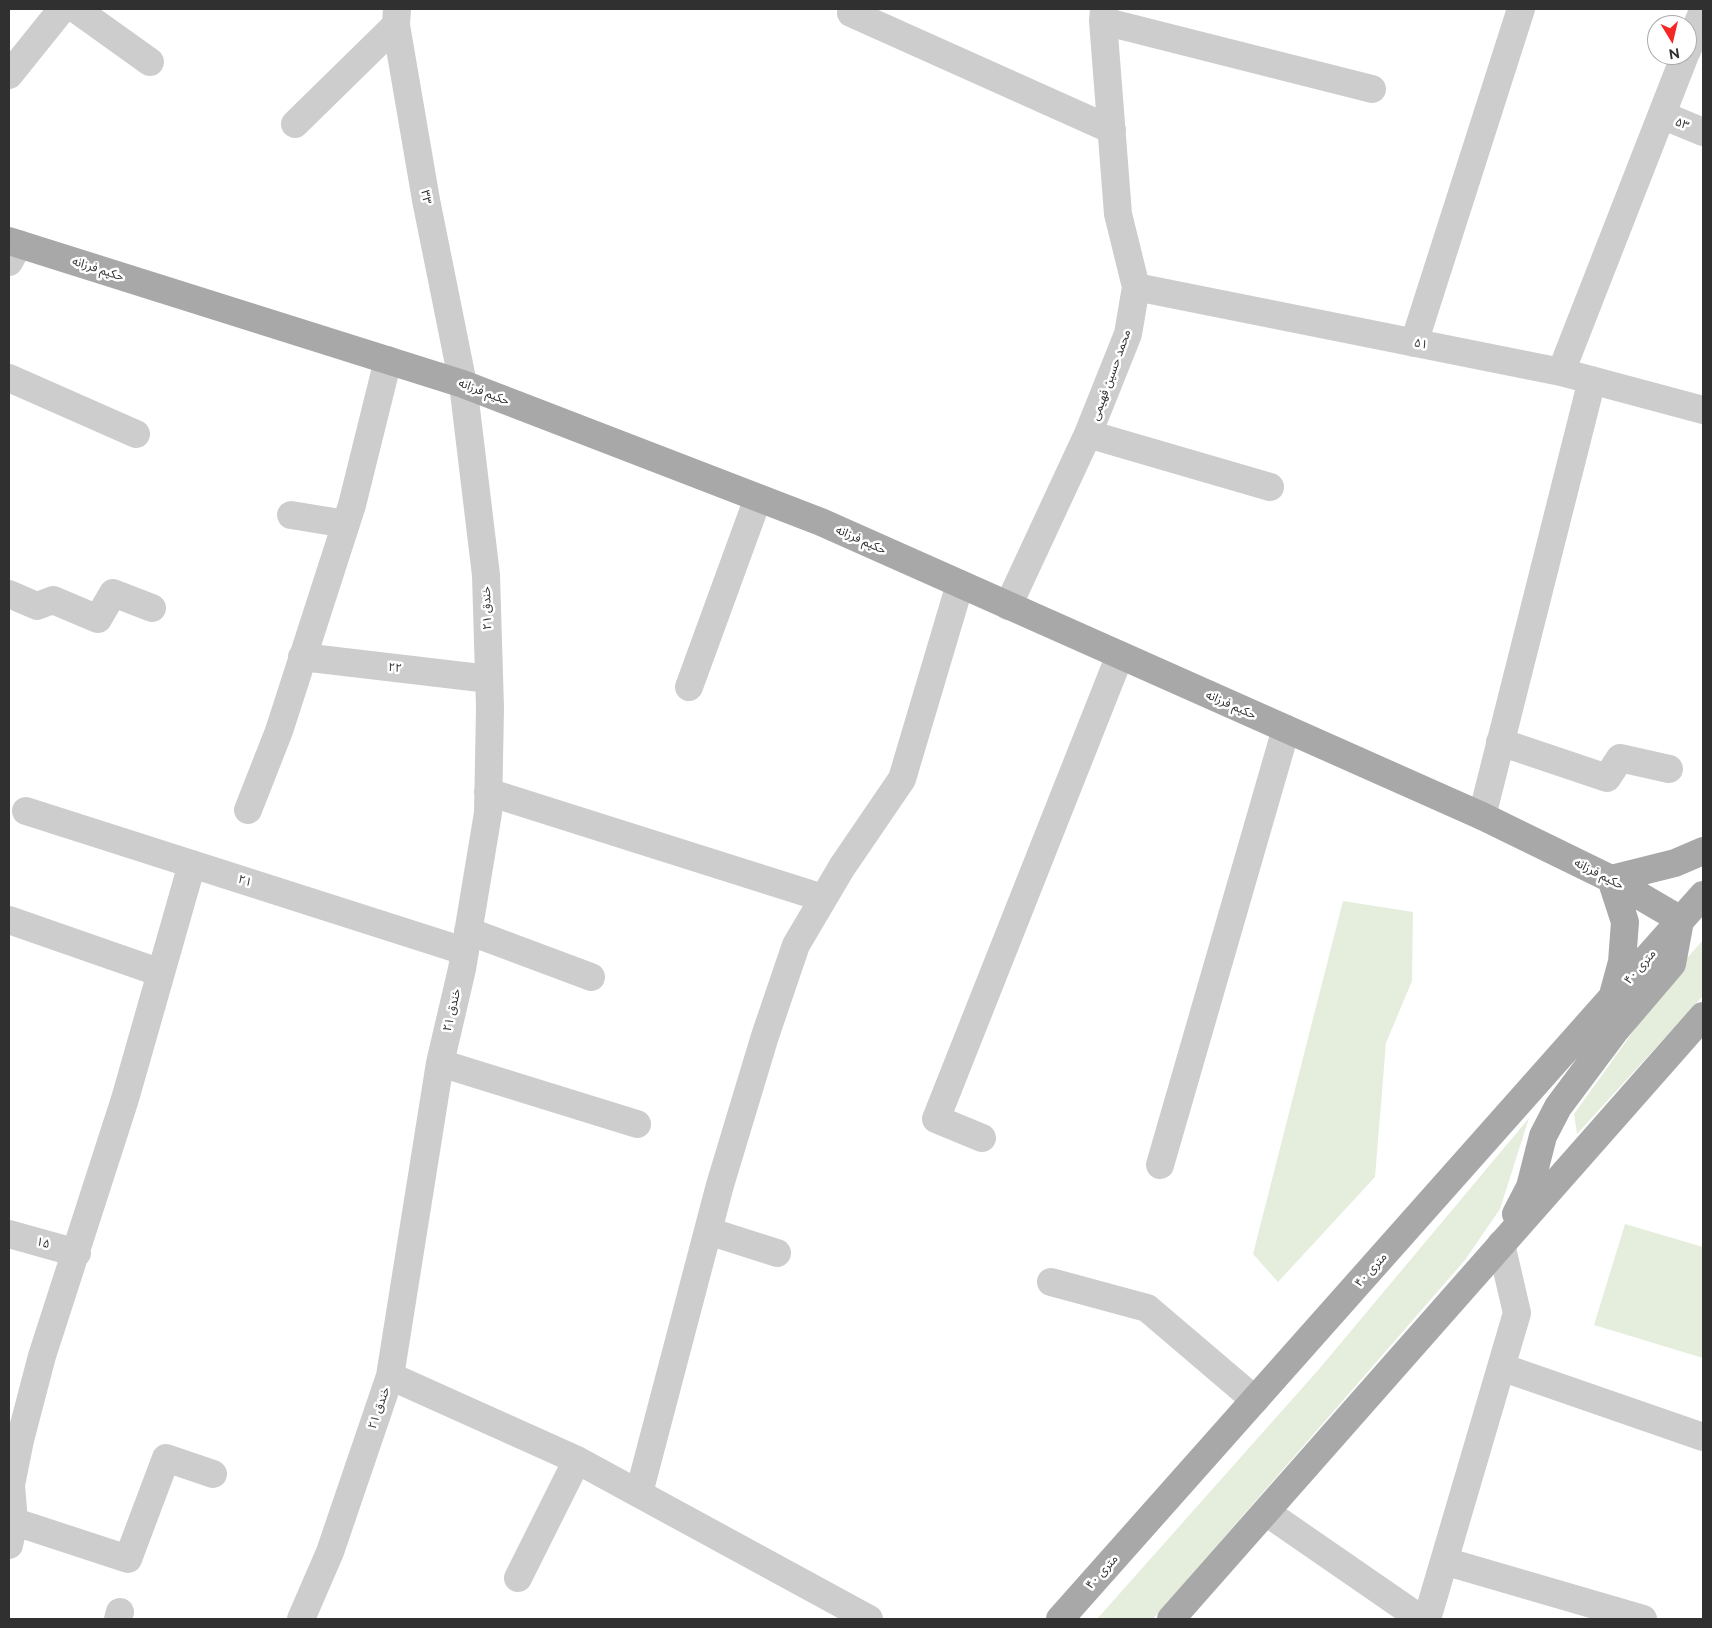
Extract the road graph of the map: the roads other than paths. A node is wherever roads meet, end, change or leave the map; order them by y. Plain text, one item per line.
1 (62, 9) edge
2 (76, 9) edge
3 (1521, 9) edge
4 (1703, 10) edge
5 (850, 13) dead end
6 (1104, 15) edge
7 (396, 17) edge
8 (1697, 25) edge
9 (150, 62) dead end
10 (1681, 65) edge
11 (9, 75) edge
12 (1372, 89) dead end
13 (1662, 115) junction
14 (296, 124) dead end
15 (1112, 130) junction
16 (1703, 132) edge
17 (12, 249) edge
18 (1136, 287) junction
19 (1414, 343) junction
20 (388, 360) junction
21 (1561, 372) junction
22 (9, 378) edge
23 (1592, 380) junction
24 (463, 384) junction
25 (1703, 410) edge
26 (136, 434) dead end
27 (1088, 434) junction
28 (1270, 487) dead end
29 (758, 498) junction
30 (290, 515) dead end
31 (346, 524) junction
32 (960, 584) junction
33 (9, 594) edge
34 (1008, 606) junction
35 (152, 608) dead end
36 (1120, 655) junction
37 (302, 657) junction
38 (489, 679) junction
39 (689, 687) dead end
40 (1286, 729) junction
41 (1500, 742) junction
42 (1669, 769) dead end
43 (488, 792) junction
44 (248, 810) dead end
45 (26, 811) dead end
46 (1482, 816) junction
47 (1703, 851) edge
48 (192, 864) junction
49 (1611, 879) junction
50 (1703, 896) edge
51 (823, 898) junction
52 (1692, 918) edge
53 (9, 920) edge
54 (466, 941) junction
55 (161, 973) junction
56 (591, 977) dead end
57 (1612, 1000) junction
58 (1703, 1016) edge
59 (440, 1063) junction
60 (638, 1124) dead end
61 (982, 1138) dead end
62 (1160, 1165) dead end
63 (708, 1231) junction
64 (9, 1234) edge
65 (1501, 1244) junction
66 (77, 1253) junction
67 (777, 1253) dead end
68 (1051, 1282) dead end
69 (1501, 1368) junction
70 (390, 1376) junction
71 (1255, 1400) junction
72 (1703, 1437) edge
73 (577, 1460) junction
74 (213, 1474) dead end
75 (639, 1493) junction
76 (1266, 1512) junction
77 (10, 1529) edge
78 (1444, 1561) junction
79 (518, 1578) dead end
80 (301, 1619) edge
81 (869, 1619) edge
82 (1060, 1619) edge
83 (1171, 1619) edge
84 (1421, 1619) edge
85 (1427, 1619) edge
86 (1643, 1619) edge

1 - 11 street
2 - 9 street
3 - 19 street
4 - 8 street
5 - 15 street
6 - 12 street
6 - 15 street, محمد حسین فهیمی
7 - 14 street
7 - 24 street, ۳۳
10 - 13 street
13 - 16 street, ۵۳
13 - 21 street
15 - 18 street, محمد حسین فهیمی
17 - 20 main road, حکیم فرزانه
18 - 19 street, ۵۱
18 - 27 street, محمد حسین فهیمی
19 - 21 street, ۵۱
20 - 24 main road, حکیم فرزانه
20 - 31 street
21 - 23 street, ۵۱
22 - 26 street
23 - 25 street, ۵۱
23 - 41 street
24 - 29 main road, حکیم فرزانه
24 - 38 street, ۲۱ خندق
27 - 28 street
27 - 34 street, محمد حسین فهیمی
29 - 32 main road, حکیم فرزانه
29 - 39 street
30 - 31 street
31 - 37 street
32 - 34 main road, حکیم فرزانه
32 - 51 street
33 - 35 street
34 - 36 main road, حکیم فرزانه
36 - 40 main road, حکیم فرزانه
36 - 61 street
37 - 38 street, ۲۲
37 - 44 street
38 - 43 street, ۲۱ خندق
40 - 46 main road, حکیم فرزانه
40 - 62 street
41 - 42 street
41 - 46 street
43 - 51 street
43 - 54 street, ۲۱ خندق
45 - 48 street, ۲۱
46 - 49 main road, حکیم فرزانه
47 - 49 main road
48 - 54 street, ۲۱
48 - 55 street
49 - 52 main road, حکیم فرزانه
49 - 57 main road
50 - 52 main road, ۴۰ متری
51 - 63 street
52 - 57 main road, ۴۰ متری
52 - 65 main road
53 - 55 street
54 - 56 street, ۲۱
54 - 59 street, ۲۱ خندق
55 - 66 street
57 - 71 main road, ۴۰ متری
58 - 65 main road
59 - 60 street
59 - 70 street, ۲۱ خندق
63 - 67 street
63 - 75 street
64 - 66 street, ۱۵
65 - 69 street
65 - 76 main road
66 - 77 street
68 - 71 street
69 - 72 street
69 - 78 street
70 - 73 street
70 - 80 street, ۲۱ خندق
71 - 82 main road, ۴۰ متری
73 - 75 street
73 - 79 street
74 - 77 street
75 - 81 street
76 - 83 main road
76 - 84 street
78 - 85 street
78 - 86 street

